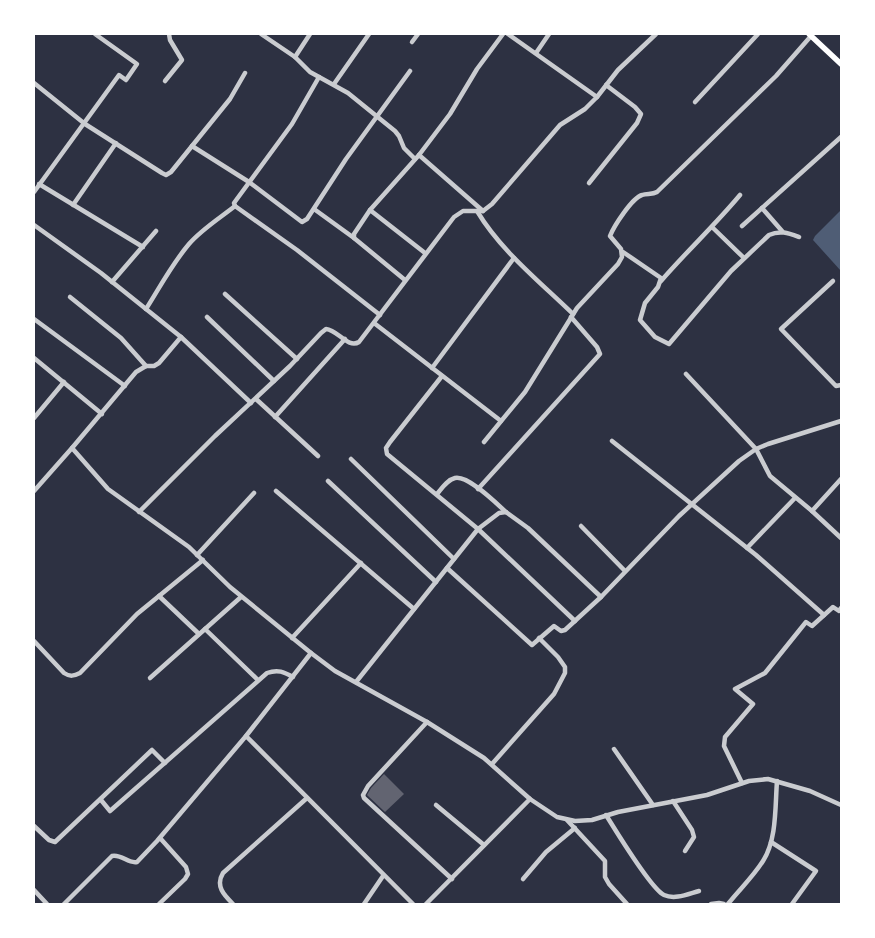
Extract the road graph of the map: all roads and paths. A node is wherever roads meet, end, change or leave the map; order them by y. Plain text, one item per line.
1 (94, 34) edge
2 (169, 34) edge
3 (261, 34) edge
4 (310, 34) edge
5 (369, 34) edge
6 (418, 34) edge
7 (503, 34) edge
8 (508, 34) edge
9 (549, 34) edge
10 (656, 34) edge
11 (758, 34) edge
12 (810, 35) edge
13 (412, 42) dead end
14 (536, 52) junction
15 (295, 57) junction
16 (841, 64) edge
17 (410, 71) dead end
18 (245, 73) dead end
19 (318, 77) junction
20 (165, 81) dead end
21 (34, 83) edge
22 (334, 84) junction
23 (606, 85) junction
24 (597, 97) junction
25 (695, 102) dead end
26 (377, 116) junction
27 (85, 124) junction
28 (841, 137) edge
29 (116, 143) junction
30 (192, 146) junction
31 (417, 157) junction
32 (249, 182) junction
33 (589, 183) dead end
34 (39, 184) junction
35 (34, 190) edge
36 (740, 195) dead end
37 (73, 205) junction
38 (235, 206) junction
39 (314, 208) junction
40 (762, 208) junction
41 (370, 210) junction
42 (483, 210) junction
43 (477, 211) junction
44 (34, 225) edge
45 (742, 226) dead end
46 (712, 227) junction
47 (156, 231) dead end
48 (782, 232) junction
49 (799, 237) dead end
50 (354, 238) junction
51 (143, 246) junction
52 (622, 252) junction
53 (425, 253) junction
54 (514, 258) junction
55 (744, 258) junction
56 (405, 280) junction
57 (661, 281) junction
58 (833, 281) dead end
59 (112, 282) junction
60 (225, 294) dead end
61 (70, 297) dead end
62 (146, 309) junction
63 (380, 315) junction
64 (572, 315) junction
65 (207, 317) dead end
66 (34, 319) edge
67 (374, 323) junction
68 (181, 337) junction
69 (345, 339) junction
70 (34, 358) edge
71 (297, 359) junction
72 (146, 366) junction
73 (432, 368) junction
74 (686, 374) dead end
75 (442, 376) junction
76 (274, 381) junction
77 (64, 382) junction
78 (841, 385) edge
79 (125, 386) junction
80 (256, 399) junction
81 (251, 403) junction
82 (102, 414) junction
83 (275, 417) junction
84 (34, 418) edge
85 (501, 421) junction
86 (841, 421) edge
87 (612, 441) dead end
88 (484, 442) dead end
89 (72, 448) junction
90 (756, 449) junction
91 (318, 456) dead end
92 (351, 459) dead end
93 (841, 479) edge
94 (328, 481) dead end
95 (478, 489) junction
96 (34, 491) edge
97 (276, 491) dead end
98 (254, 493) dead end
99 (438, 494) junction
100 (795, 498) junction
101 (693, 504) junction
102 (812, 511) junction
103 (139, 512) junction
104 (506, 512) junction
105 (581, 526) dead end
106 (478, 529) junction
107 (841, 538) edge
108 (748, 548) junction
109 (197, 555) junction
110 (454, 559) junction
111 (203, 560) junction
112 (360, 563) junction
113 (447, 568) junction
114 (625, 572) junction
115 (436, 582) junction
116 (159, 596) junction
117 (241, 597) junction
118 (600, 597) junction
119 (841, 608) edge
120 (414, 609) junction
121 (824, 615) junction
122 (575, 621) junction
123 (205, 628) junction
124 (199, 634) junction
125 (292, 638) junction
126 (539, 638) junction
127 (34, 641) edge
128 (312, 653) junction
129 (294, 677) junction
130 (150, 678) dead end
131 (258, 680) junction
132 (356, 682) junction
133 (427, 722) junction
134 (246, 736) junction
135 (614, 749) dead end
136 (166, 763) junction
137 (492, 764) junction
138 (777, 781) junction
139 (742, 783) junction
140 (307, 798) junction
141 (530, 799) junction
142 (101, 800) junction
143 (673, 801) junction
144 (436, 805) dead end
145 (653, 805) junction
146 (841, 805) edge
147 (606, 815) junction
148 (566, 819) junction
149 (34, 826) edge
150 (574, 828) junction
151 (160, 838) junction
152 (771, 842) junction
153 (484, 845) junction
154 (685, 851) dead end
155 (384, 876) junction
156 (452, 879) junction
157 (523, 879) dead end
158 (34, 890) edge
159 (699, 891) dead end
160 (47, 904) edge
161 (64, 904) edge
162 (159, 904) edge
163 (233, 904) edge
164 (364, 904) edge
165 (413, 904) edge
166 (426, 904) edge
167 (627, 904) edge
168 (711, 904) edge
169 (726, 904) edge
170 (792, 904) edge

1 - 27 street
2 - 20 street
3 - 15 street
4 - 15 street
5 - 22 street
6 - 13 street
7 - 31 street
8 - 14 street
9 - 14 street
10 - 23 street
11 - 25 street
12 - 16 main road
12 - 52 street
14 - 24 street
15 - 19 street
17 - 26 street
18 - 30 street
19 - 22 street
19 - 32 street
21 - 27 street
22 - 26 street
23 - 24 street
23 - 33 street
24 - 42 street
26 - 31 street
26 - 39 street
27 - 29 street
27 - 34 street
28 - 40 street
29 - 30 street
29 - 37 street
30 - 32 street
31 - 41 street
31 - 42 street
32 - 38 street
32 - 39 street
34 - 35 street
34 - 37 street
36 - 46 street
37 - 51 street
38 - 62 street
38 - 63 street
39 - 50 street
40 - 45 street
40 - 48 street
41 - 50 street
41 - 53 street
42 - 43 street
43 - 53 street
43 - 54 street
44 - 59 street
46 - 55 street
46 - 57 street
47 - 51 street
48 - 49 street
48 - 55 street
50 - 56 street
51 - 59 street
52 - 57 street
52 - 64 street
53 - 56 street
54 - 64 street
54 - 73 street
55 - 57 street
56 - 63 street
58 - 78 street
59 - 62 street
60 - 71 street
61 - 72 street
62 - 68 street
63 - 67 street
64 - 85 street
64 - 95 street
65 - 76 street
66 - 79 street
67 - 69 street
67 - 73 street
68 - 72 street
68 - 81 street
69 - 71 street
69 - 83 street
70 - 77 street
71 - 76 street
72 - 79 street
73 - 75 street
74 - 90 street
75 - 85 street
75 - 99 street
76 - 80 street
77 - 82 street
77 - 84 street
79 - 82 street
80 - 81 street
80 - 83 street
81 - 103 street
82 - 89 street
83 - 91 street
85 - 88 street
86 - 90 street
87 - 101 street
89 - 96 street
89 - 103 street
90 - 100 street
90 - 101 street
92 - 110 street
93 - 102 street
94 - 115 street
95 - 99 street
95 - 104 street
97 - 112 street
98 - 109 street
99 - 106 street
100 - 102 street
100 - 108 street
101 - 108 street
101 - 114 street
102 - 107 street
103 - 109 street
104 - 106 street
104 - 118 street
105 - 114 street
106 - 110 street
106 - 122 street
108 - 121 street
109 - 111 street
110 - 113 street
111 - 116 street
111 - 117 street
112 - 120 street
112 - 125 street
113 - 115 street
113 - 126 street
114 - 118 street
115 - 120 street
116 - 124 street
116 - 127 street
117 - 123 street
117 - 125 street
118 - 122 street
119 - 121 street
120 - 132 street
121 - 139 street
122 - 126 street
123 - 124 street
123 - 131 street
124 - 130 street
125 - 128 street
126 - 137 street
128 - 129 street
128 - 132 street
129 - 131 street
129 - 134 street
131 - 136 street
132 - 133 street
133 - 137 street
133 - 156 street
134 - 140 street
134 - 151 street
135 - 145 street
136 - 142 street
136 - 142 street
137 - 141 street
138 - 139 street
138 - 146 street
138 - 152 street
139 - 143 street
140 - 155 street
140 - 163 street
141 - 148 street
141 - 153 street
142 - 149 street
143 - 145 street
143 - 154 street
144 - 153 street
145 - 147 street
147 - 148 street
147 - 159 street
148 - 150 street
150 - 157 street
150 - 167 street
151 - 161 street
151 - 162 street
152 - 169 street
152 - 170 street
153 - 156 street
155 - 164 street
155 - 165 street
156 - 166 street
158 - 160 street
168 - 169 street

